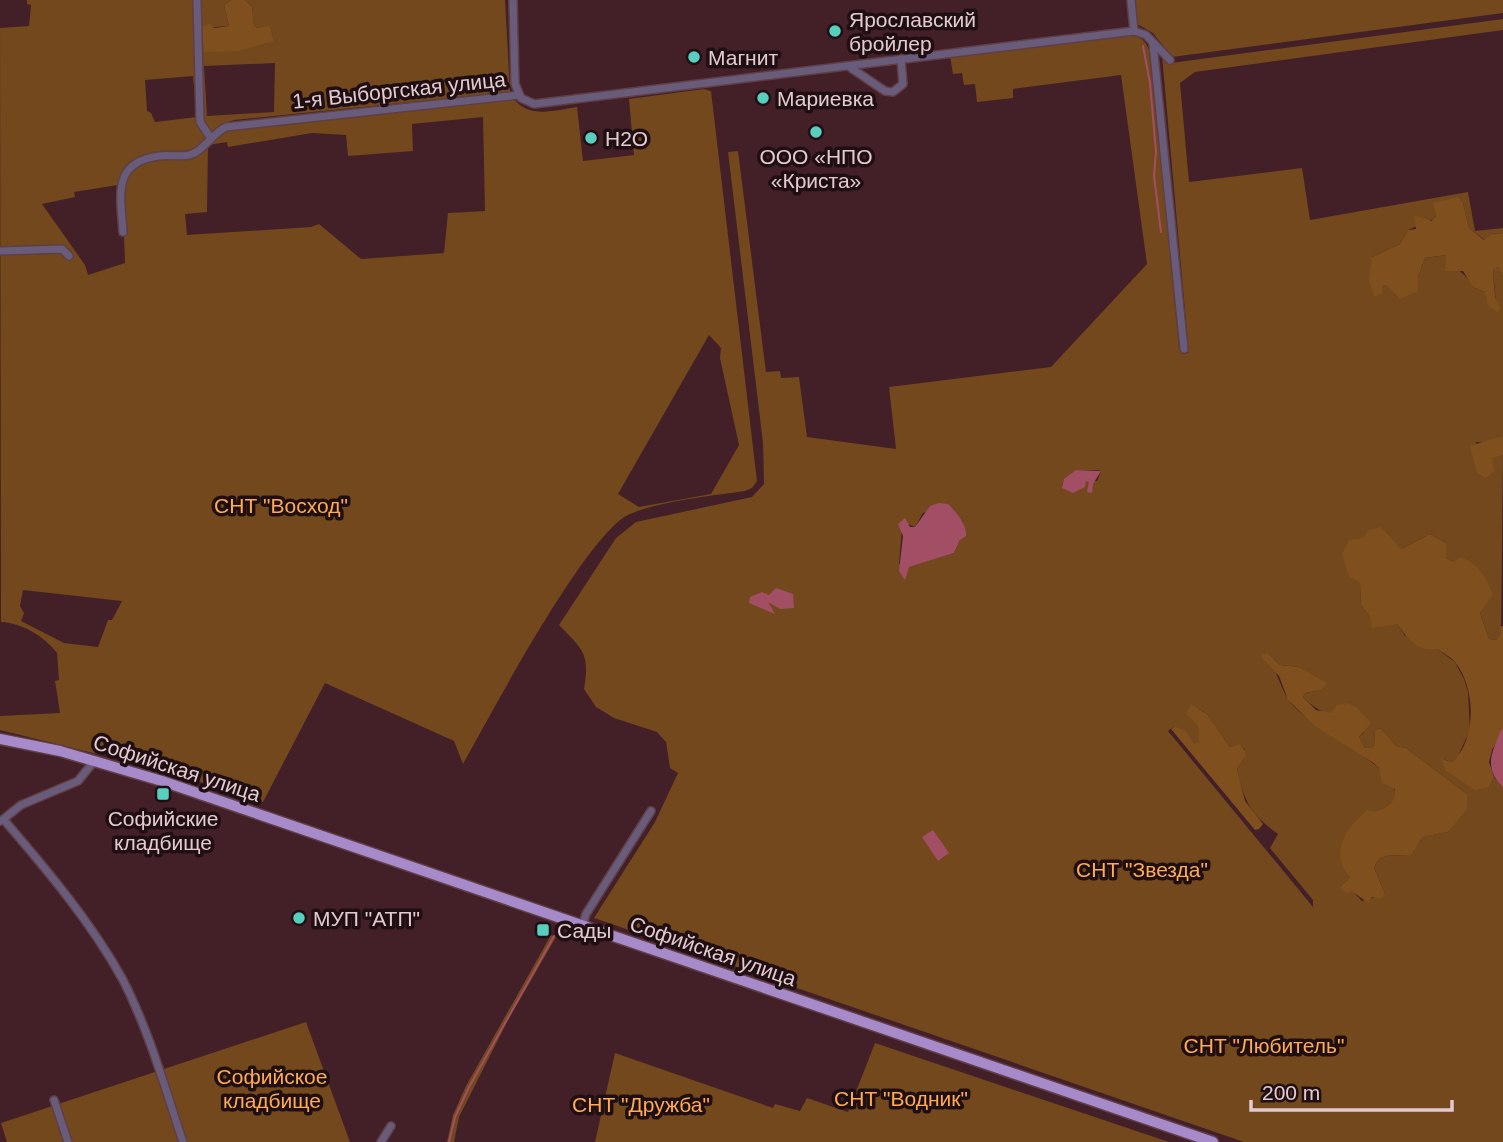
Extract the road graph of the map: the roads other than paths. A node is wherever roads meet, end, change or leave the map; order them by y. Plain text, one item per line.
1 (197, 0) edge
2 (513, 0) edge
3 (1131, 0) edge
4 (1134, 31) junction
5 (1153, 44) junction
6 (901, 59) junction
7 (1170, 60) dead end
8 (843, 67) junction
9 (519, 95) junction
10 (210, 137) junction
11 (123, 232) dead end
12 (0, 251) edge
13 (69, 256) dead end
14 (1184, 349) dead end
15 (0, 739) edge
16 (95, 760) junction
17 (651, 811) dead end
18 (2, 821) edge
19 (582, 927) junction
20 (54, 1100) dead end
21 (391, 1126) dead end
22 (68, 1142) edge
23 (183, 1142) edge
24 (381, 1142) edge
25 (1213, 1142) edge

1 - 10 street
2 - 9 street
3 - 4 street
4 - 5 street
4 - 6 street, 1-я Выборгская улица
5 - 7 street
5 - 14 street
6 - 8 street, 1-я Выборгская улица
6 - 8 street
8 - 9 street, 1-я Выборгская улица
9 - 10 street, 1-я Выборгская улица
10 - 11 street, 1-я Выборгская улица
12 - 13 street
15 - 16 main road, Софийская улица
16 - 18 street
16 - 19 main road, Софийская улица
17 - 19 street
18 - 23 street
19 - 25 main road, Софийская улица
20 - 22 street
21 - 24 street

